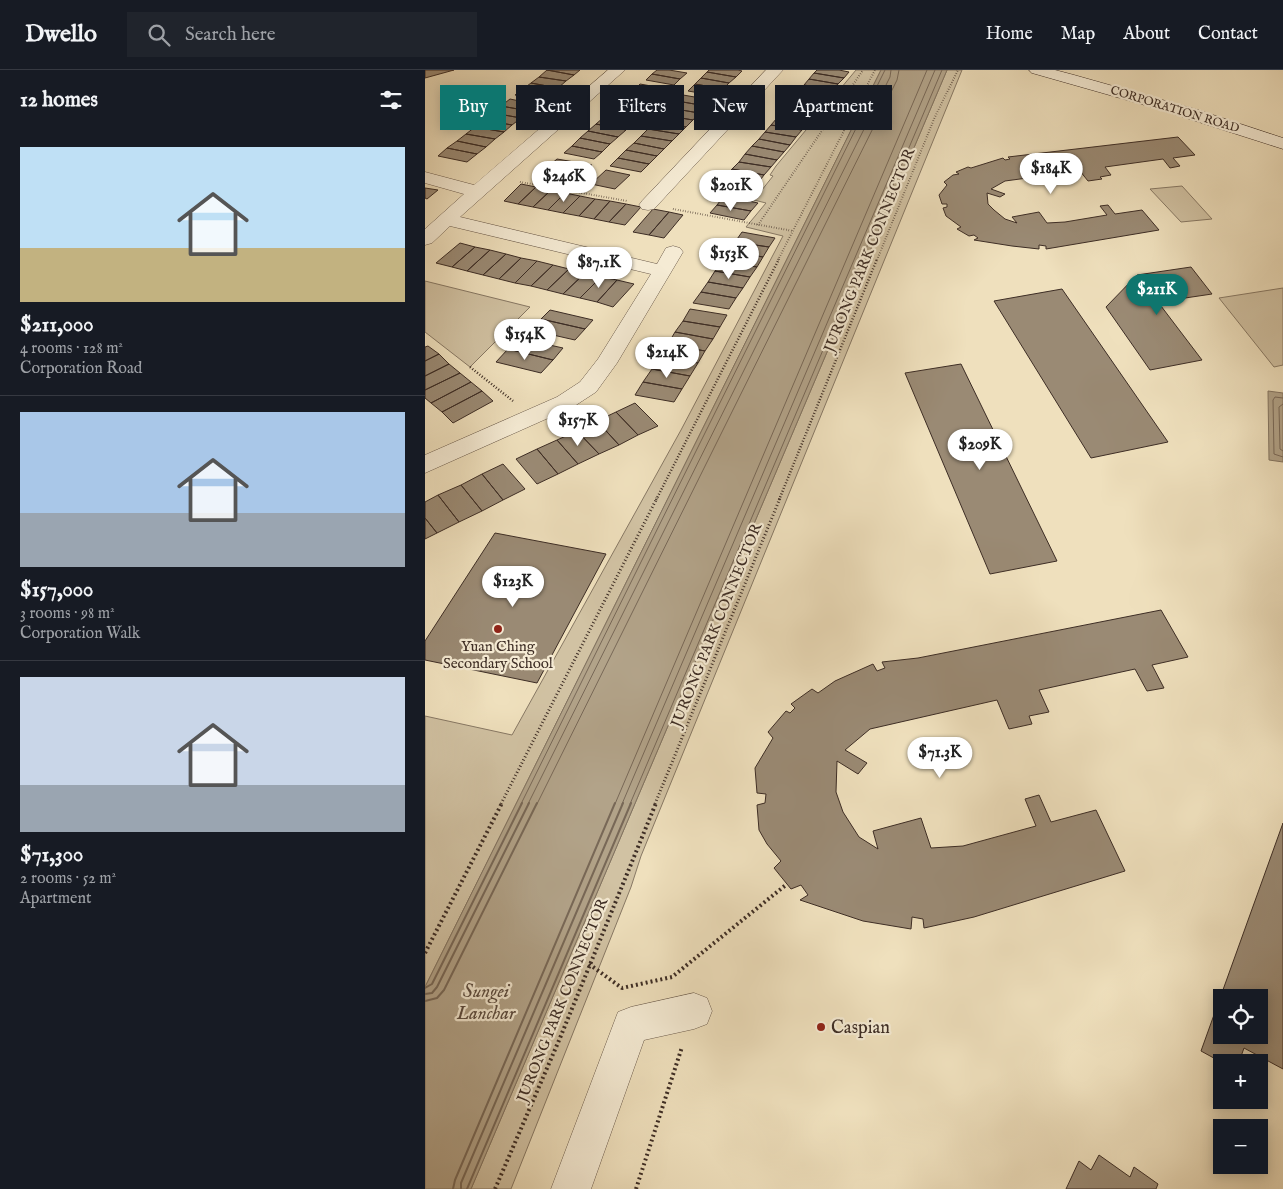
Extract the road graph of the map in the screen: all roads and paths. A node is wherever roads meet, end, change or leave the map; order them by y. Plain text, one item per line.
1 (617, 70) edge
2 (775, 70) edge
3 (863, 70) edge
4 (875, 70) edge
5 (958, 70) edge
6 (1037, 70) edge
7 (1078, 70) edge
8 (1283, 130) edge
9 (1283, 144) edge
10 (425, 176) edge
11 (477, 192) junction
12 (648, 205) dead end
13 (448, 220) junction
14 (758, 225) dead end
15 (425, 239) edge
16 (673, 252) dead end
17 (662, 271) junction
18 (470, 367) dead end
19 (533, 417) junction
20 (425, 465) edge
21 (787, 884) dead end
22 (425, 953) edge
23 (589, 964) junction
24 (673, 977) junction
25 (694, 1011) junction
26 (495, 1189) edge
27 (571, 1189) edge
28 (636, 1189) edge

1 - 11 street
2 - 12 street
3 - 14 path
4 - 22 path
5 - 23 path, JURONG PARK CONNECTOR
6 - 9 street, CORPORATION ROAD
7 - 8 street, CORPORATION ROAD
10 - 11 street
11 - 13 street
13 - 15 street
13 - 17 street
16 - 17 street
17 - 19 street
18 - 19 path
19 - 20 street
21 - 24 path
23 - 24 path
23 - 26 path, JURONG PARK CONNECTOR
24 - 25 path
25 - 27 street
25 - 28 path

